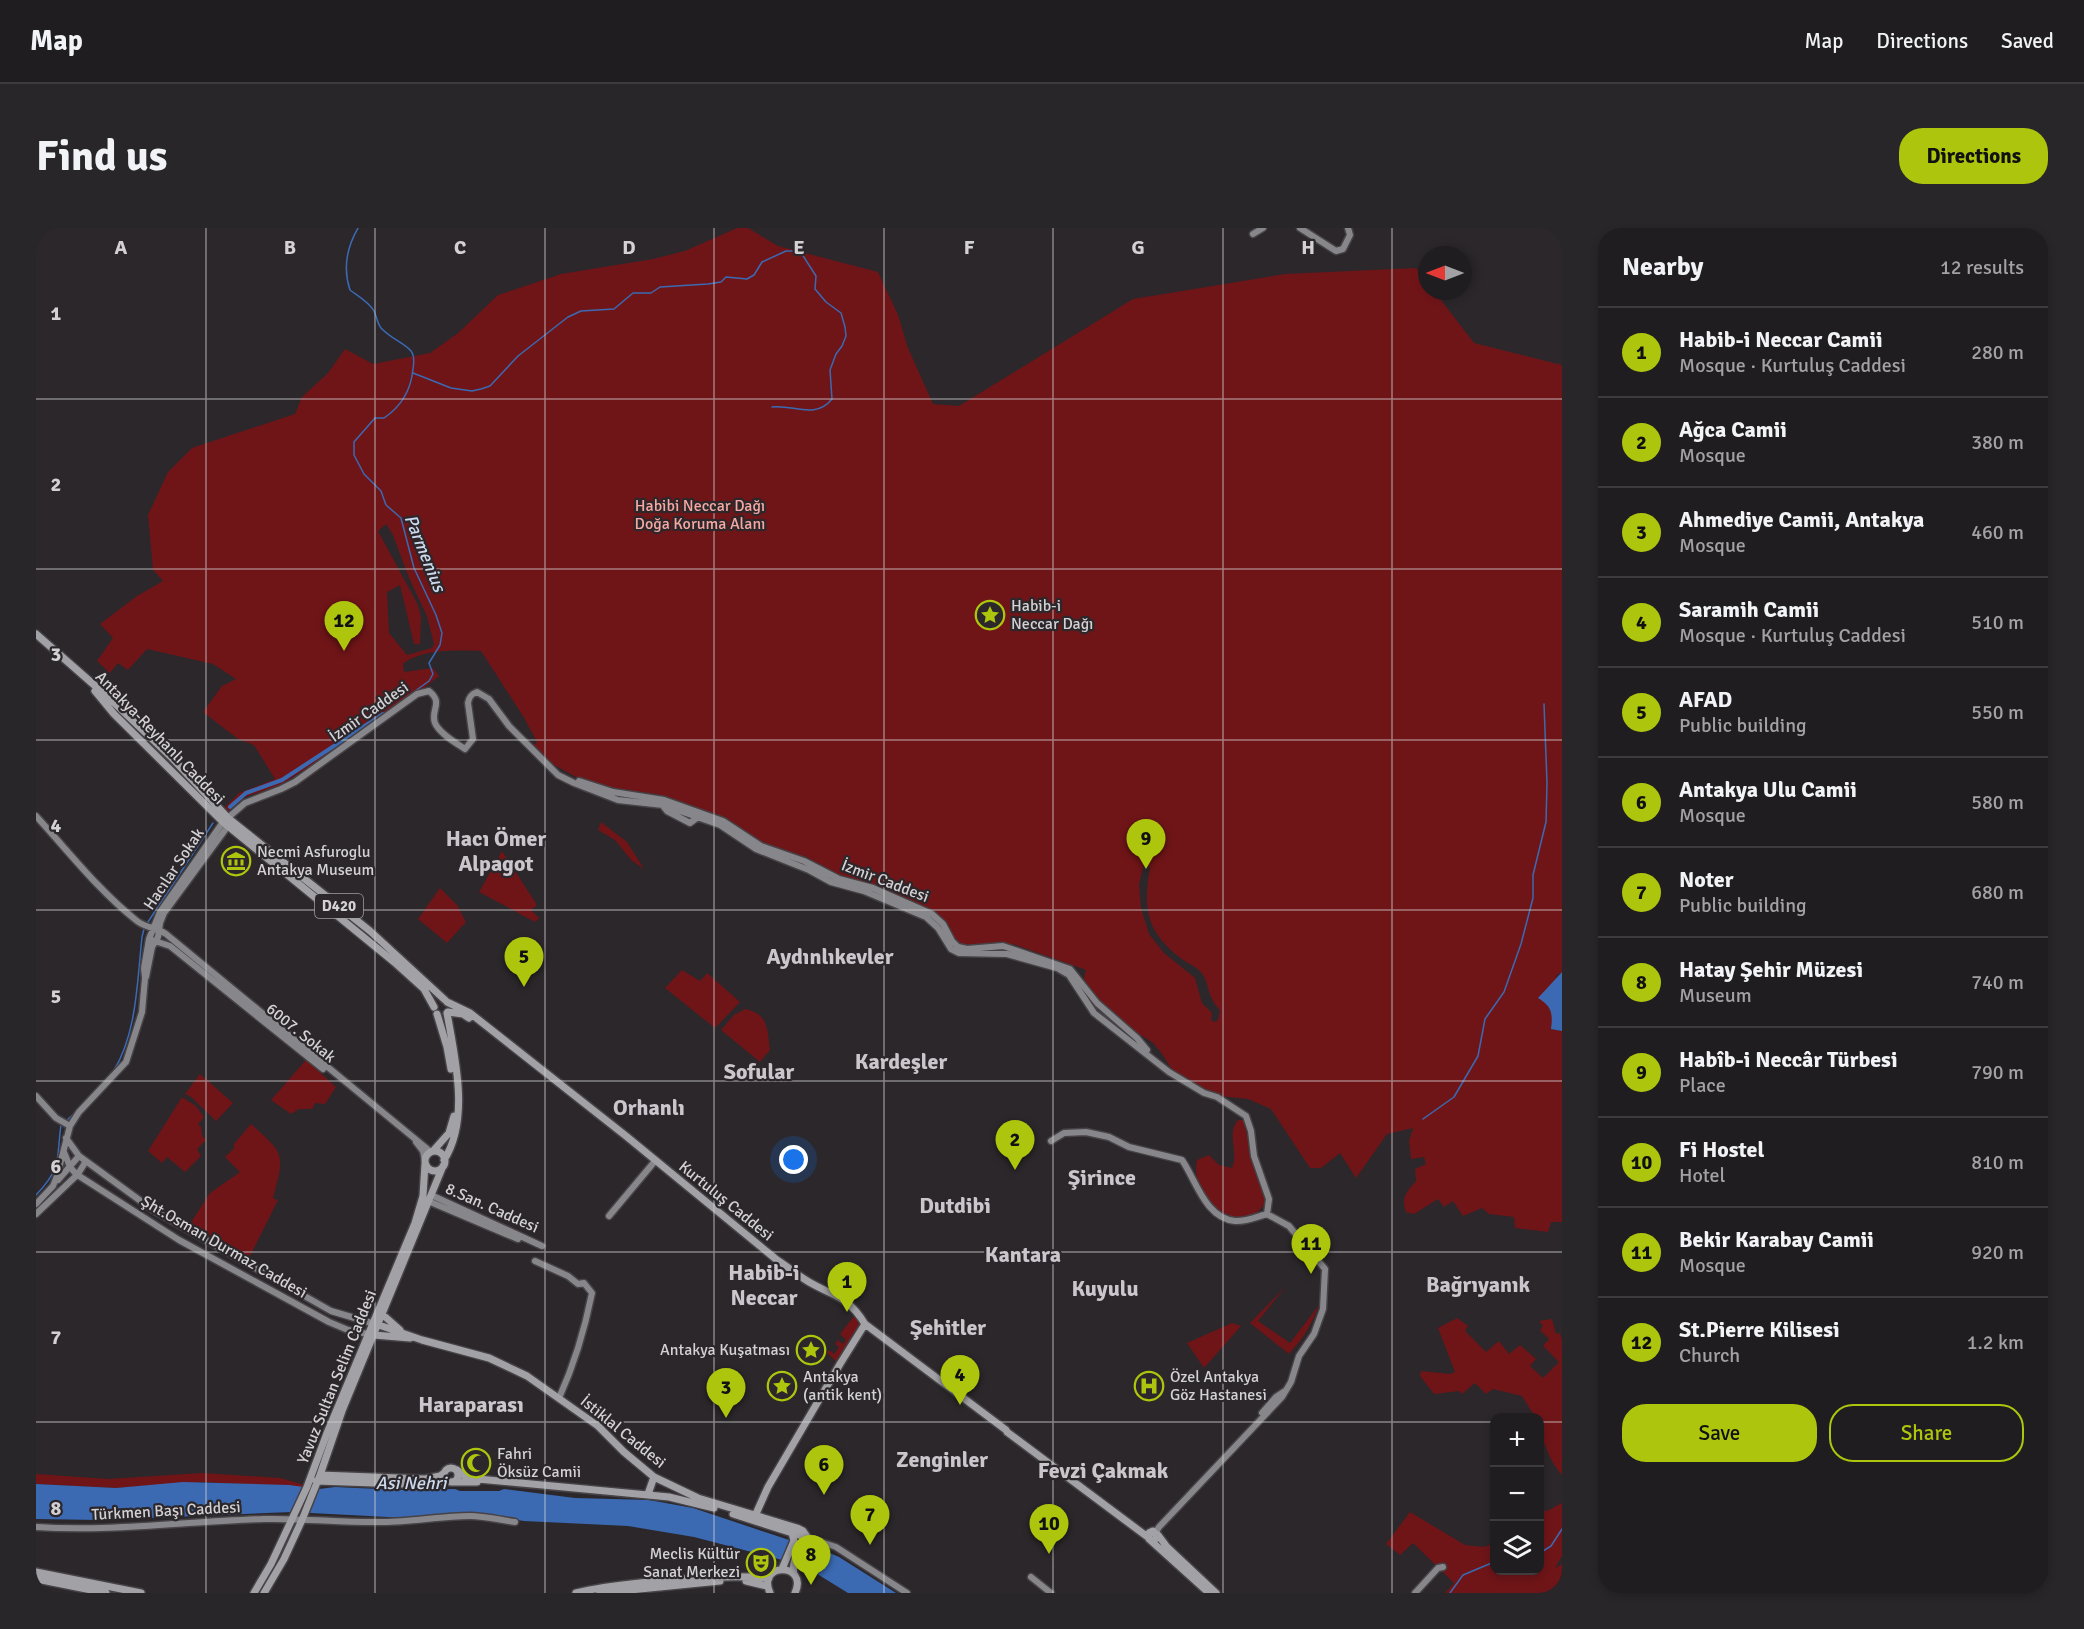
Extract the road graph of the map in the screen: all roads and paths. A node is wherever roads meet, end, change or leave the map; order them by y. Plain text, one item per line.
1 (1263, 228) edge
2 (1300, 228) edge
3 (1348, 228) edge
4 (1253, 234) dead end
5 (36, 634) edge
6 (558, 775) junction
7 (36, 816) edge
8 (226, 822) junction
9 (154, 928) junction
10 (152, 940) junction
11 (446, 1001) junction
12 (435, 1011) junction
13 (448, 1012) junction
14 (518, 1051) junction
15 (1159, 1064) junction
16 (36, 1096) edge
17 (65, 1124) junction
18 (66, 1138) junction
19 (1051, 1141) dead end
20 (64, 1151) junction
21 (432, 1151) junction
22 (79, 1156) junction
23 (87, 1161) junction
24 (655, 1161) junction
25 (425, 1162) junction
26 (444, 1163) junction
27 (70, 1167) junction
28 (76, 1174) junction
29 (52, 1186) junction
30 (429, 1198) junction
31 (36, 1204) edge
32 (36, 1214) edge
33 (1267, 1214) junction
34 (609, 1216) dead end
35 (518, 1239) dead end
36 (542, 1246) dead end
37 (535, 1261) dead end
38 (383, 1315) junction
39 (376, 1324) junction
40 (865, 1324) junction
41 (405, 1333) junction
42 (371, 1334) junction
43 (422, 1340) junction
44 (559, 1398) junction
45 (457, 1470) junction
46 (312, 1473) junction
47 (444, 1473) junction
48 (654, 1477) junction
49 (318, 1481) junction
50 (450, 1481) junction
51 (500, 1482) junction
52 (648, 1494) junction
53 (755, 1516) junction
54 (298, 1518) junction
55 (515, 1522) dead end
56 (36, 1527) edge
57 (1154, 1535) junction
58 (793, 1537) junction
59 (805, 1541) junction
60 (783, 1565) junction
61 (1443, 1568) dead end
62 (36, 1572) edge
63 (794, 1574) junction
64 (1031, 1577) dead end
65 (36, 1579) edge
66 (769, 1586) edge
67 (128, 1592) edge
68 (106, 1593) edge
69 (141, 1593) edge
70 (254, 1593) edge
71 (264, 1593) edge
72 (576, 1593) edge
73 (600, 1593) edge
74 (796, 1593) edge
75 (907, 1593) edge
76 (1051, 1593) edge
77 (1209, 1593) edge
78 (1216, 1593) edge
79 (1415, 1593) edge

1 - 4 street
2 - 3 street
5 - 8 main road, Antakya-Reyhanlı Caddesi / D420
6 - 8 street, İzmir Caddesi
6 - 15 street, İzmir Caddesi
6 - 15 street, İzmir Caddesi
7 - 9 street, 6007. Sokak
8 - 9 street, Hacılar Sokak
8 - 11 main road, D420
8 - 12 main road, D420
9 - 10 street, Hacılar Sokak
9 - 21 street, 6007. Sokak
10 - 17 street, Hacılar Sokak
10 - 25 street, 6007. Sokak
11 - 12 main road
11 - 13 main road
11 - 14 main road
12 - 13 main road
12 - 21 main road
13 - 14 main road
13 - 26 main road, Yavuz Sultan Selim Caddesi
14 - 24 main road, Kurtuluş Caddesi
15 - 33 street, İzmir Caddesi
16 - 17 street
17 - 18 street, Hacılar Sokak
18 - 20 street, Hacılar Sokak
18 - 22 street
19 - 33 street
20 - 27 street, Hacılar Sokak
20 - 29 street
21 - 25 main road
21 - 26 main road
22 - 23 street, Şht.Osman Durmaz Caddesi
22 - 27 street
23 - 28 street
23 - 39 street, Şht.Osman Durmaz Caddesi
24 - 34 street
24 - 40 main road, Kurtuluş Caddesi
25 - 26 main road
25 - 39 main road, Yavuz Sultan Selim Caddesi
26 - 30 main road, Yavuz Sultan Selim Caddesi
27 - 28 street, Şht.Osman Durmaz Caddesi
27 - 29 street
28 - 32 street
28 - 42 street, Şht.Osman Durmaz Caddesi
29 - 31 street
30 - 35 street, 8.San. Caddesi
30 - 36 street, 8.San. Caddesi
30 - 38 main road, Yavuz Sultan Selim Caddesi
33 - 57 street
37 - 44 street
38 - 39 main road, Yavuz Sultan Selim Caddesi
38 - 41 main road, İstiklal Caddesi
39 - 41 main road, İstiklal Caddesi
39 - 42 main road, Yavuz Sultan Selim Caddesi
40 - 53 main road
40 - 57 main road, Kurtuluş Caddesi
41 - 43 main road, İstiklal Caddesi
42 - 43 main road, İstiklal Caddesi
42 - 46 main road, Yavuz Sultan Selim Caddesi
42 - 49 main road, Yavuz Sultan Selim Caddesi
43 - 44 main road, İstiklal Caddesi
44 - 48 main road, İstiklal Caddesi
45 - 47 main road
45 - 50 main road
45 - 51 main road
46 - 49 main road
46 - 54 main road, Yavuz Sultan Selim Caddesi
47 - 49 main road
47 - 50 main road
48 - 52 main road
48 - 53 main road, İstiklal Caddesi
49 - 50 main road
49 - 54 main road, Yavuz Sultan Selim Caddesi
50 - 51 main road
51 - 52 main road
52 - 58 main road
53 - 59 main road, İstiklal Caddesi
54 - 55 street, Türkmen Başı Caddesi
54 - 56 street, Türkmen Başı Caddesi
54 - 70 main road, Yavuz Sultan Selim Caddesi
54 - 71 main road, Yavuz Sultan Selim Caddesi
57 - 77 main road
57 - 78 main road
58 - 59 main road
58 - 60 main road
59 - 63 main road
59 - 75 street
60 - 63 main road
60 - 66 main road
61 - 79 street
62 - 67 main road
63 - 74 main road
64 - 76 street
65 - 68 main road
66 - 72 main road
66 - 73 main road
67 - 69 main road

